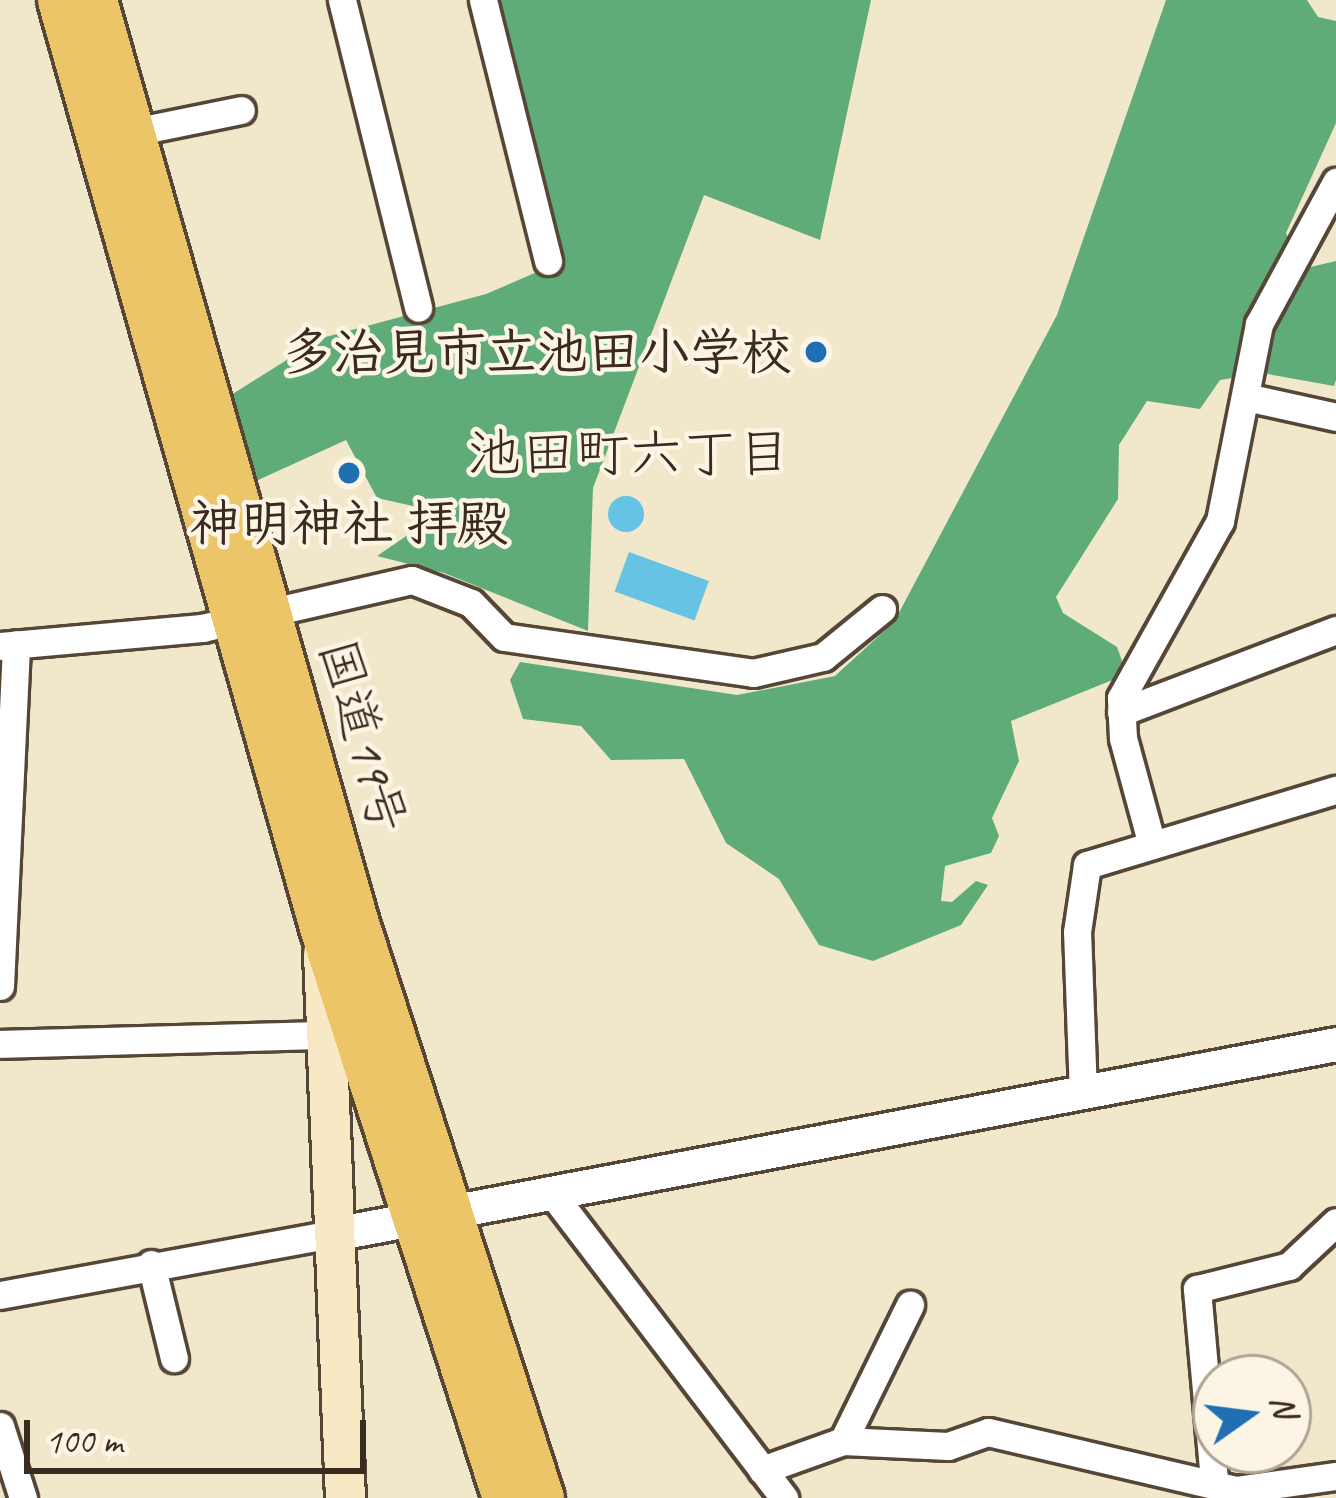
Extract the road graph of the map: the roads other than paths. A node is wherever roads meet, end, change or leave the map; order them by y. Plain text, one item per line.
1 (60, 0) edge
2 (94, 0) edge
3 (343, 0) edge
4 (483, 0) edge
5 (242, 110) dead end
6 (133, 132) junction
7 (1336, 182) edge
8 (548, 261) dead end
9 (418, 308) dead end
10 (1246, 398) junction
11 (1336, 417) edge
12 (882, 609) dead end
13 (253, 617) junction
14 (1336, 630) edge
15 (8, 645) edge
16 (1121, 712) junction
17 (1336, 790) edge
18 (1152, 845) junction
19 (322, 927) junction
20 (0, 986) edge
21 (325, 1035) junction
22 (0, 1044) edge
23 (1336, 1044) edge
24 (1083, 1094) junction
25 (554, 1196) junction
26 (431, 1217) junction
27 (1336, 1222) edge
28 (339, 1233) junction
29 (151, 1264) junction
30 (0, 1295) edge
31 (910, 1305) dead end
32 (174, 1358) dead end
33 (0, 1426) edge
34 (843, 1441) junction
35 (762, 1471) junction
36 (1336, 1477) edge
37 (1214, 1480) junction
38 (23, 1498) edge
39 (346, 1498) edge
40 (506, 1498) edge
41 (541, 1498) edge
42 (784, 1498) edge

1 - 13 highway, 国道19号
2 - 6 highway, 国道19号
3 - 9 street
4 - 8 street
5 - 6 street
6 - 13 highway, 国道19号
7 - 10 street
10 - 11 street
10 - 16 street
12 - 13 street
13 - 15 street
13 - 19 highway, 国道19号
13 - 26 highway, 国道19号
14 - 16 street
15 - 20 street
16 - 18 street
17 - 18 street
18 - 24 street
19 - 21 main road
19 - 26 highway, 国道19号
21 - 22 street
21 - 28 main road
23 - 24 street
24 - 25 street
25 - 26 street
25 - 35 street
26 - 28 street
26 - 40 highway, 国道19号
26 - 41 highway, 国道19号
27 - 37 street
28 - 29 street
28 - 39 main road
29 - 30 street
29 - 32 street
31 - 34 street
33 - 38 street
34 - 35 street
34 - 37 street
35 - 42 street
36 - 37 street

